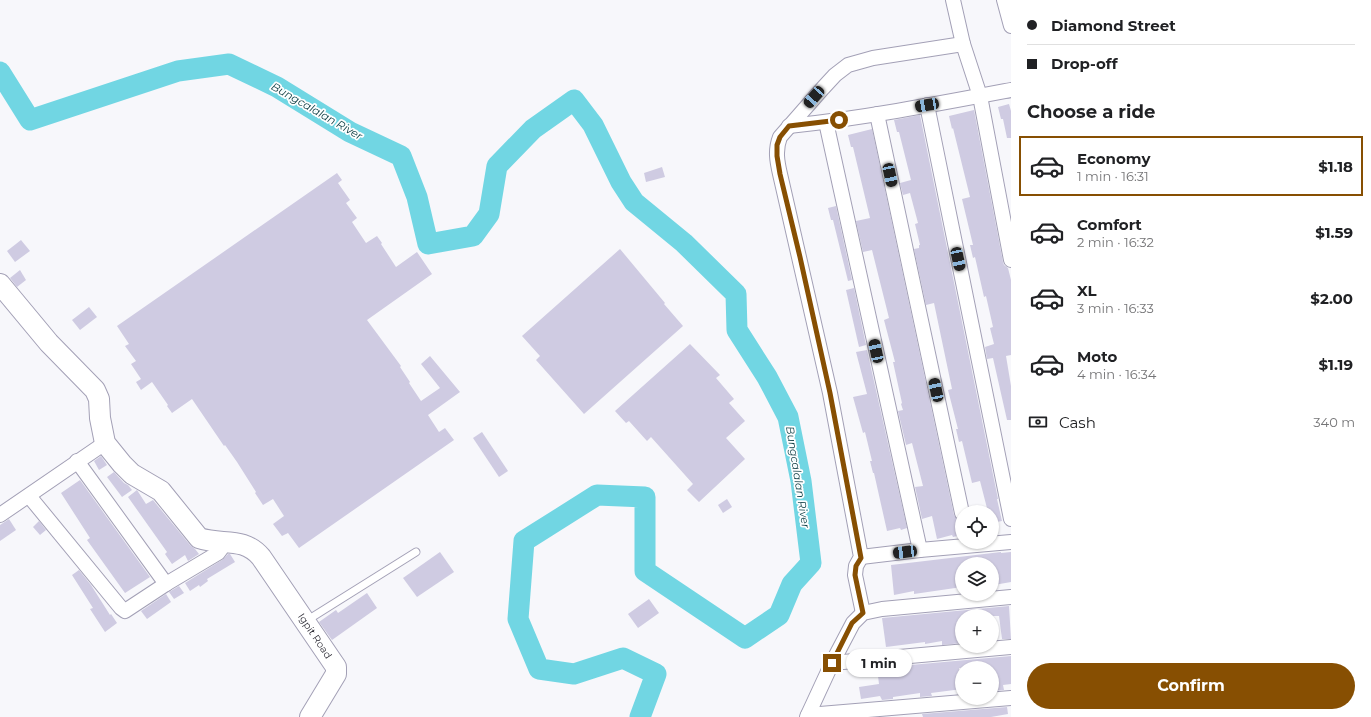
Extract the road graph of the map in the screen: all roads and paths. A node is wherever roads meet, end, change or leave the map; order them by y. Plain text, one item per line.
1 (953, 0) edge
2 (1004, 0) edge
3 (1011, 26) edge
4 (963, 44) junction
5 (1011, 90) edge
6 (980, 96) junction
7 (927, 105) junction
8 (877, 114) junction
9 (826, 122) junction
10 (789, 126) junction
11 (1011, 260) edge
12 (0, 284) edge
13 (105, 442) junction
14 (77, 461) junction
15 (29, 496) junction
16 (960, 505) edge
17 (0, 515) edge
18 (1011, 520) edge
19 (1011, 542) edge
20 (223, 543) junction
21 (999, 543) edge
22 (955, 546) edge
23 (920, 550) junction
24 (416, 552) dead end
25 (861, 558) junction
26 (166, 584) junction
27 (1011, 597) edge
28 (866, 612) junction
29 (306, 621) junction
30 (1011, 647) edge
31 (832, 663) junction
32 (1011, 698) edge
33 (808, 716) edge
34 (310, 717) edge

1 - 4 street
2 - 3 street
4 - 6 street
4 - 10 street
5 - 6 street
6 - 7 street
6 - 11 street
7 - 8 street
7 - 18 street
8 - 9 street
8 - 16 street
9 - 10 street
9 - 23 street
10 - 25 street
12 - 13 street
13 - 14 street
13 - 20 street, Igpit Road
14 - 15 street
14 - 26 street
15 - 17 street
15 - 26 street
19 - 21 street
20 - 26 street
20 - 29 street, Igpit Road
22 - 23 street
23 - 25 street
24 - 29 lane
25 - 28 street
27 - 28 street
28 - 31 street
29 - 34 street, Igpit Road
30 - 31 street
31 - 33 street
32 - 33 street

